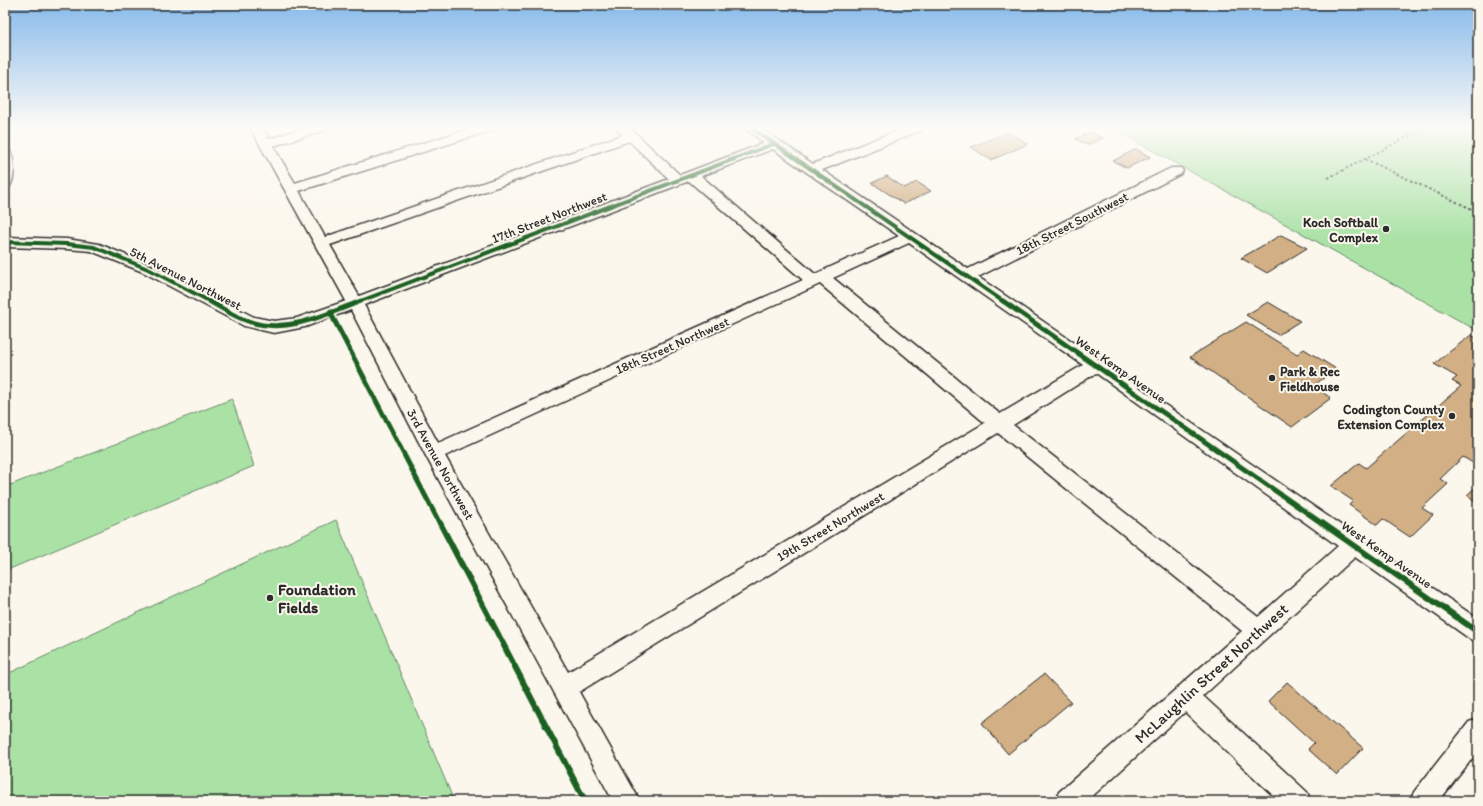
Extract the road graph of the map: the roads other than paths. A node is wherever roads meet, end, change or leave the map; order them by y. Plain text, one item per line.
1 (7, 165) edge
2 (277, 165) edge
3 (369, 165) edge
4 (536, 165) edge
5 (669, 165) edge
6 (718, 165) edge
7 (805, 165) edge
8 (823, 165) edge
9 (812, 169) junction
10 (1176, 171) dead end
11 (685, 177) junction
12 (5, 183) edge
13 (291, 189) junction
14 (910, 237) junction
15 (5, 242) edge
16 (321, 243) junction
17 (967, 276) junction
18 (818, 279) junction
19 (355, 303) junction
20 (1096, 365) junction
21 (999, 424) junction
22 (434, 453) junction
23 (1354, 545) junction
24 (1258, 631) junction
25 (1478, 632) edge
26 (565, 687) junction
27 (1186, 696) junction
28 (1478, 731) edge
29 (627, 801) edge
30 (1068, 801) edge
31 (1298, 801) edge
32 (1423, 801) edge

1 - 12 street
2 - 13 street, 3rd Avenue Northwest
3 - 13 street
4 - 16 street
5 - 11 street
6 - 11 street, 17th Street Northwest
7 - 9 street, West Kemp Avenue
8 - 9 street
9 - 14 street, West Kemp Avenue
10 - 17 street, 18th Street Southwest
11 - 18 street
11 - 19 street, 17th Street Northwest
13 - 16 street, 3rd Avenue Northwest
14 - 17 street, West Kemp Avenue
14 - 18 street, 18th Street Northwest
15 - 19 street, 5th Avenue Northwest
16 - 19 street, 3rd Avenue Northwest
17 - 20 street, West Kemp Avenue
18 - 21 street
18 - 22 street, 18th Street Northwest
19 - 22 street, 3rd Avenue Northwest
20 - 21 street, 19th Street Northwest
20 - 23 street, West Kemp Avenue
21 - 24 street
21 - 26 street, 19th Street Northwest
22 - 26 street, 3rd Avenue Northwest
23 - 24 street, McLaughlin Street Northwest
23 - 25 street, West Kemp Avenue
24 - 27 street, McLaughlin Street Northwest
26 - 29 street, 3rd Avenue Northwest
27 - 30 street, McLaughlin Street Northwest
27 - 31 street
28 - 32 street

